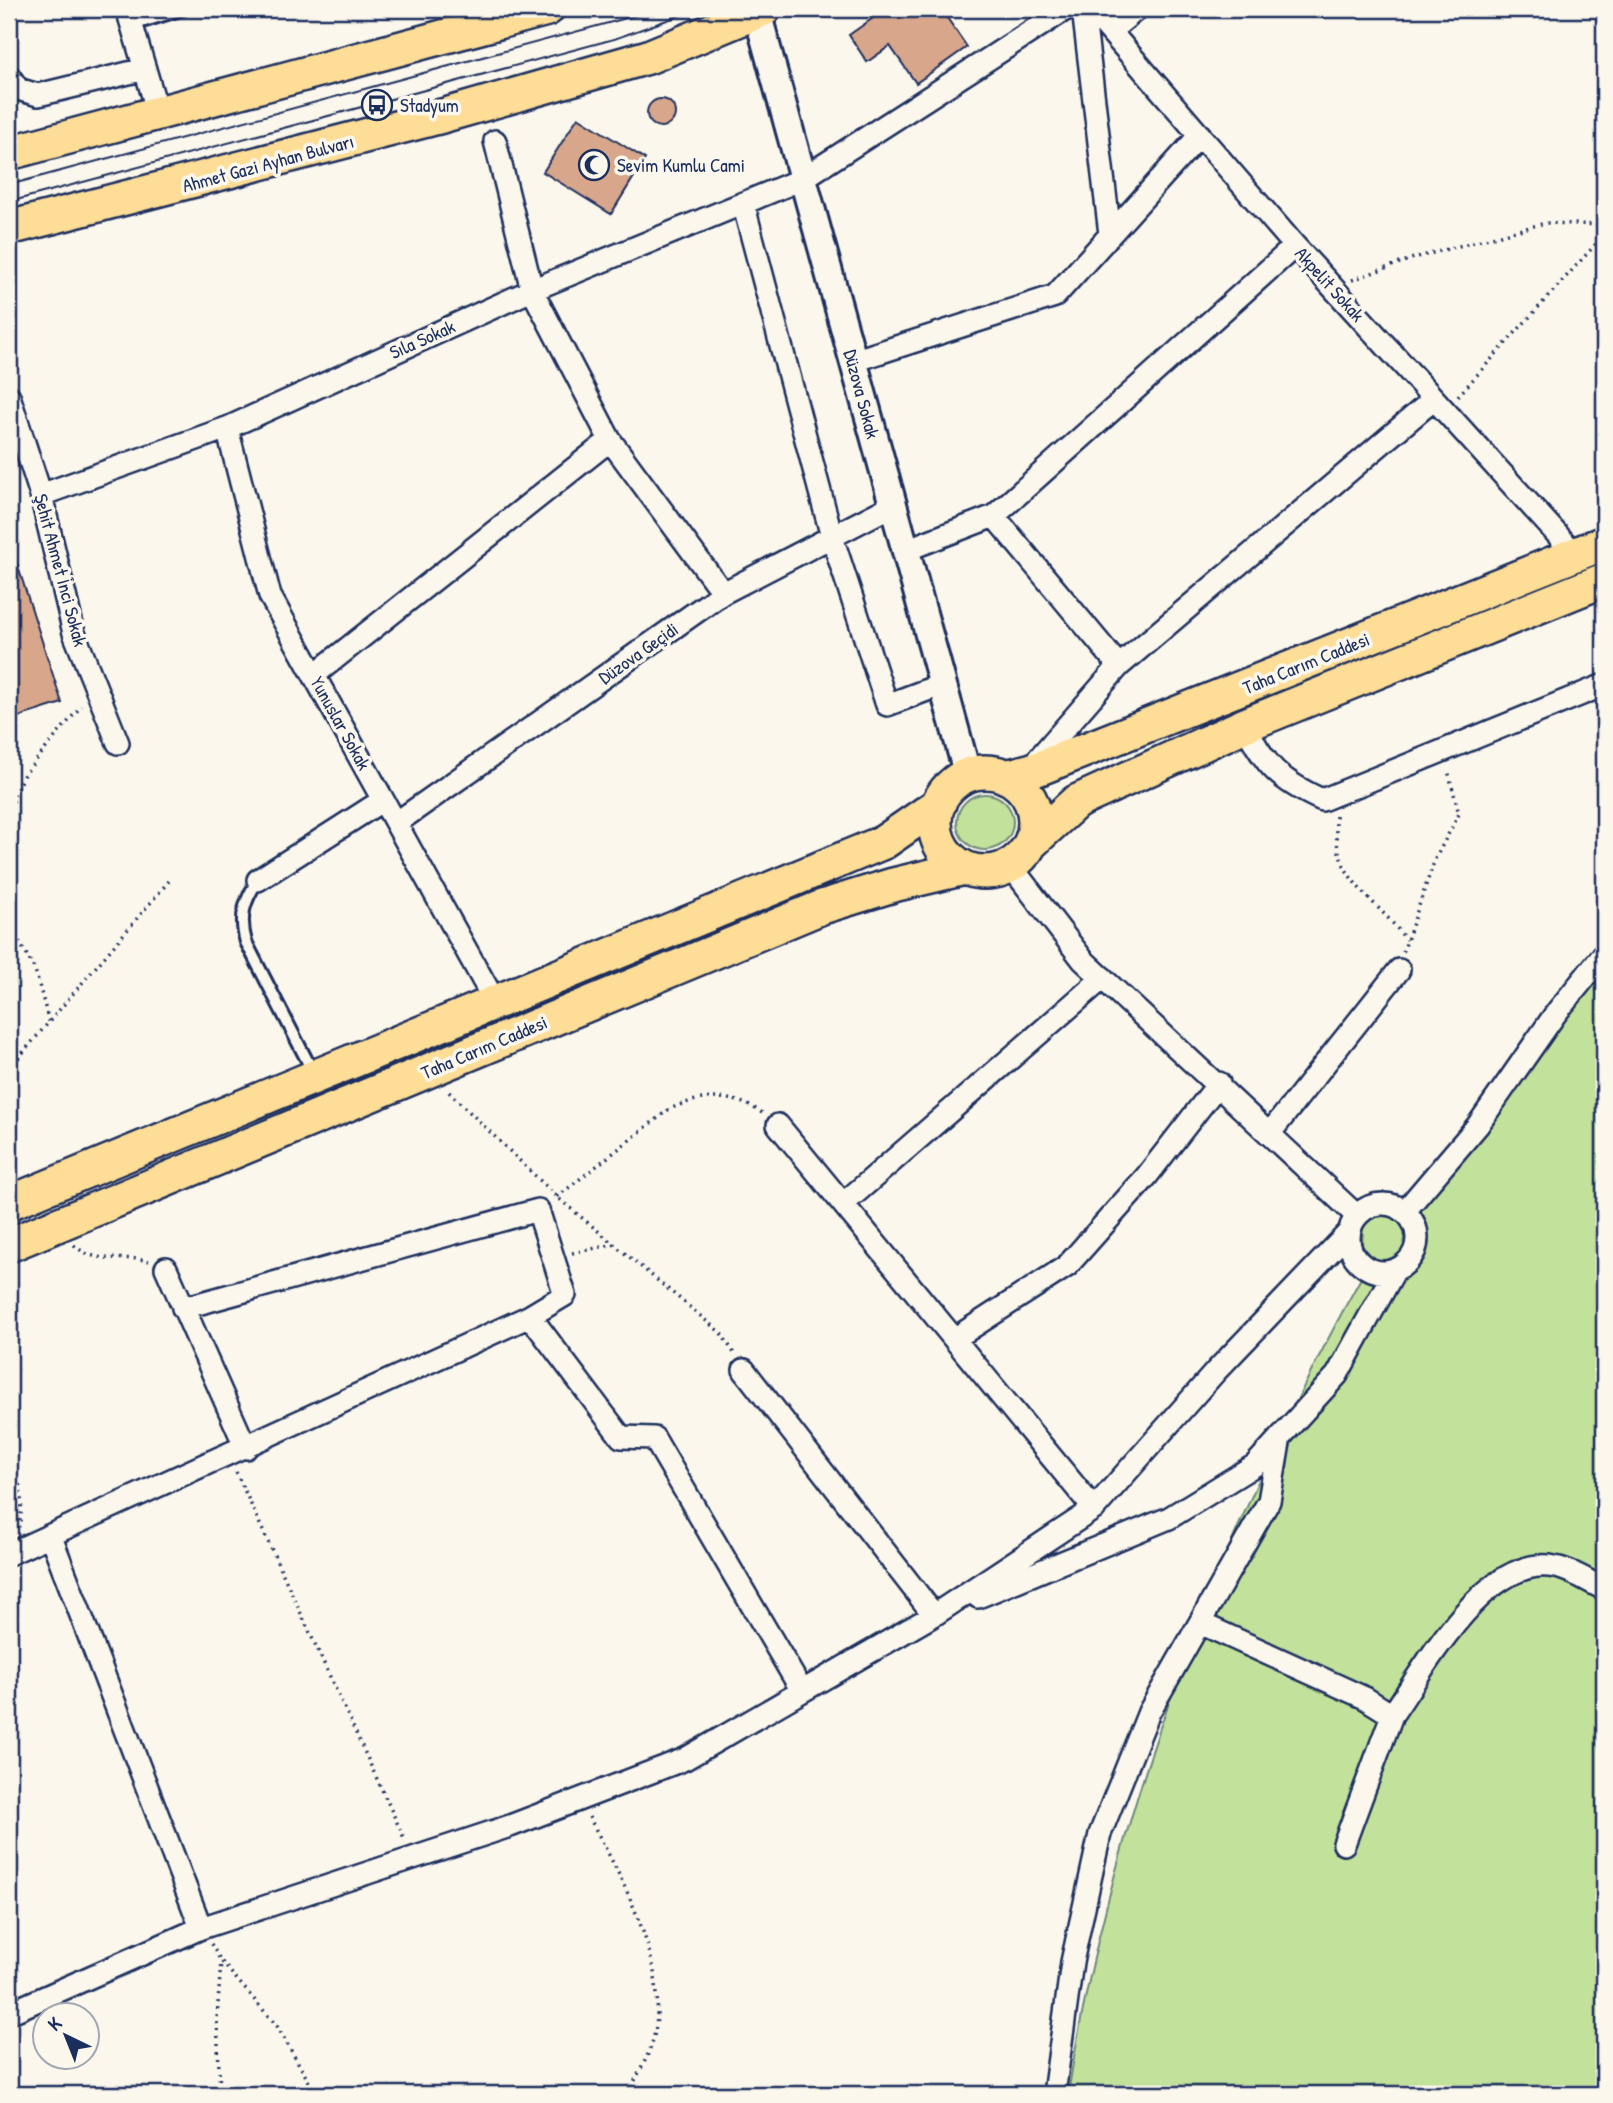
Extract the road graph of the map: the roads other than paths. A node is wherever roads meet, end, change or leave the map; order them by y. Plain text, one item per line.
1 (183, 9) edge
2 (547, 9) edge
3 (1066, 9) edge
4 (1083, 9) edge
5 (1091, 9) edge
6 (1137, 9) edge
7 (761, 10) edge
8 (129, 17) edge
9 (1110, 31) junction
10 (145, 69) junction
11 (9, 76) edge
12 (158, 113) junction
13 (1200, 135) junction
14 (495, 141) dead end
15 (9, 153) edge
16 (802, 179) junction
17 (743, 203) junction
18 (9, 228) edge
19 (1110, 234) junction
20 (1295, 246) junction
21 (532, 290) junction
22 (853, 360) junction
23 (9, 396) edge
24 (1439, 405) junction
25 (227, 428) junction
26 (610, 440) junction
27 (41, 495) junction
28 (893, 505) junction
29 (994, 516) junction
30 (832, 537) junction
31 (1590, 549) edge
32 (906, 550) junction
33 (1601, 588) edge
34 (723, 593) junction
35 (1119, 666) junction
36 (314, 674) junction
37 (943, 684) junction
38 (1604, 685) edge
39 (1245, 725) junction
40 (118, 743) dead end
41 (1017, 774) junction
42 (968, 776) junction
43 (383, 800) junction
44 (939, 804) junction
45 (396, 823) junction
46 (1021, 854) junction
47 (965, 868) junction
48 (258, 880) joint
49 (1604, 954) edge
50 (1399, 970) dead end
51 (1103, 978) junction
52 (495, 1002) junction
53 (315, 1076) junction
54 (1219, 1083) junction
55 (778, 1125) road end
56 (1270, 1133) junction
57 (9, 1203) edge
58 (843, 1204) junction
59 (1405, 1211) junction
60 (1353, 1224) junction
61 (9, 1245) edge
62 (166, 1268) road end
63 (1395, 1270) junction
64 (183, 1308) junction
65 (530, 1316) junction
66 (954, 1339) junction
67 (744, 1370) road end
68 (1280, 1437) junction
69 (237, 1451) junction
70 (1094, 1509) junction
71 (51, 1537) junction
72 (12, 1553) edge
73 (1604, 1589) edge
74 (934, 1615) junction
75 (1200, 1623) junction
76 (803, 1691) junction
77 (1392, 1715) junction
78 (1344, 1844) dead end
79 (201, 1928) junction
80 (9, 2013) edge
81 (1054, 2094) edge

1 - 8 lane
2 - 12 main road
3 - 16 street, Sıla Sokak
4 - 19 street
5 - 9 street, Akpelit Sokak
6 - 9 street
7 - 16 street, Düzova Sokak
7 - 18 main road, Ahmet Gazi Ayhan Bulvarı
8 - 10 street
9 - 13 street, Akpelit Sokak
10 - 11 street
10 - 12 street
12 - 15 main road
13 - 19 street
13 - 20 street, Akpelit Sokak
14 - 21 street
16 - 17 street, Sıla Sokak
16 - 22 street, Düzova Sokak
17 - 21 street, Sıla Sokak
17 - 30 street
19 - 22 street
20 - 24 street, Akpelit Sokak
20 - 29 street
21 - 25 street, Sıla Sokak
21 - 26 street
22 - 28 street, Düzova Sokak
23 - 27 street, Şehit Ahmet İnci Sokak
24 - 31 street, Akpelit Sokak
24 - 35 street
25 - 27 street, Sıla Sokak
25 - 36 street, Yunuslar Sokak
26 - 34 street
26 - 36 street
27 - 40 street, Şehit Ahmet İnci Sokak
28 - 30 street, Düzova Geçidi
28 - 32 street, Düzova Sokak
29 - 32 street
29 - 35 street
30 - 34 street, Düzova Geçidi
30 - 37 street
31 - 41 main road, Taha Carım Caddesi
32 - 37 street, Düzova Sokak
33 - 39 main road, Taha Carım Caddesi
34 - 45 street, Düzova Geçidi
35 - 41 street
36 - 43 street, Yunuslar Sokak
37 - 42 street, Düzova Sokak
38 - 39 street
39 - 46 main road, Taha Carım Caddesi
41 - 42 main road
41 - 46 main road
42 - 44 main road
43 - 45 street, Yunuslar Sokak
43 - 48 street
44 - 47 main road
44 - 52 main road, Taha Carım Caddesi
45 - 52 street, Yunuslar Sokak
46 - 47 main road
46 - 51 street
47 - 61 main road, Taha Carım Caddesi
48 - 53 lane
49 - 59 street
50 - 56 street
51 - 54 street
51 - 58 street
52 - 53 main road, Taha Carım Caddesi
53 - 57 main road, Taha Carım Caddesi
54 - 56 street
54 - 66 street
55 - 58 street
56 - 60 street
58 - 66 street
59 - 60 street
59 - 63 street
60 - 63 street
60 - 70 street
62 - 64 street
63 - 68 street
64 - 65 street
64 - 69 street
65 - 69 street
65 - 76 street
66 - 70 street
67 - 74 street
68 - 74 street
68 - 75 street
69 - 71 street
70 - 74 street
71 - 72 street
71 - 79 street
73 - 77 street
74 - 76 street
75 - 77 street
75 - 81 street
76 - 79 street
77 - 78 street
79 - 80 street

